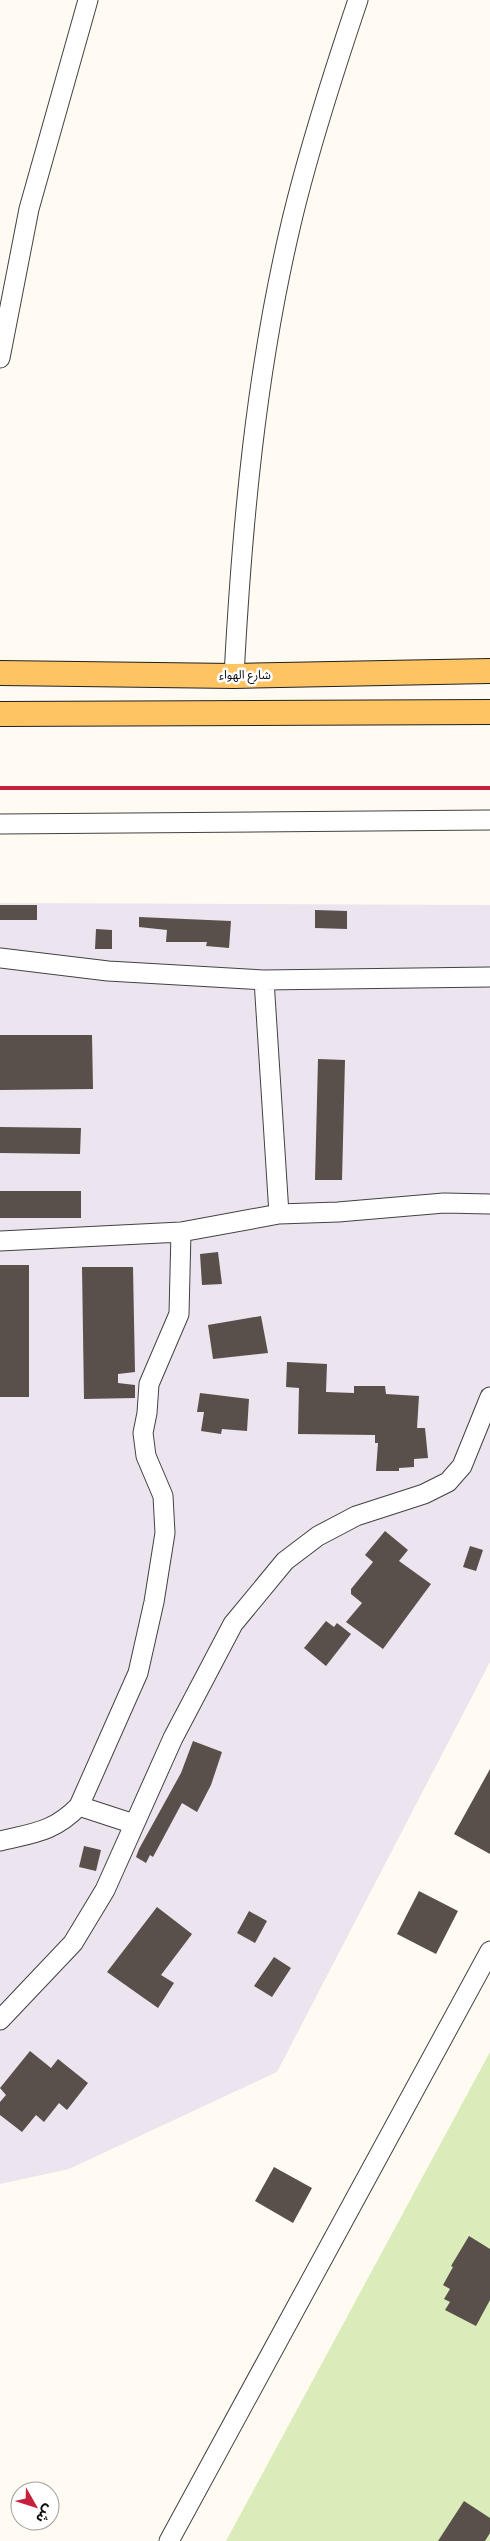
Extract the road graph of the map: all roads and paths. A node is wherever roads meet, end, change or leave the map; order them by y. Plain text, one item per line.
1 (88, 0) edge
2 (358, 0) edge
3 (0, 358) edge
4 (490, 671) edge
5 (0, 673) edge
6 (234, 676) junction
7 (490, 712) edge
8 (0, 714) edge
9 (490, 820) edge
10 (0, 824) edge
11 (0, 958) edge
12 (490, 976) edge
13 (264, 980) junction
14 (490, 1204) edge
15 (279, 1214) junction
16 (181, 1232) junction
17 (0, 1242) edge
18 (490, 1397) edge
19 (79, 1806) junction
20 (134, 1824) junction
21 (0, 1841) edge
22 (490, 1951) edge
23 (0, 2020) edge
24 (169, 2541) edge

1 - 3 street
2 - 6 street
4 - 6 main road, شارع الهواء
5 - 6 main road, شارع الهواء
7 - 8 main road
9 - 10 street
11 - 13 street
12 - 13 street
13 - 15 street
14 - 15 street
15 - 16 street
16 - 17 street
16 - 19 street
18 - 20 street
19 - 20 street
19 - 21 street
20 - 23 street
22 - 24 street

